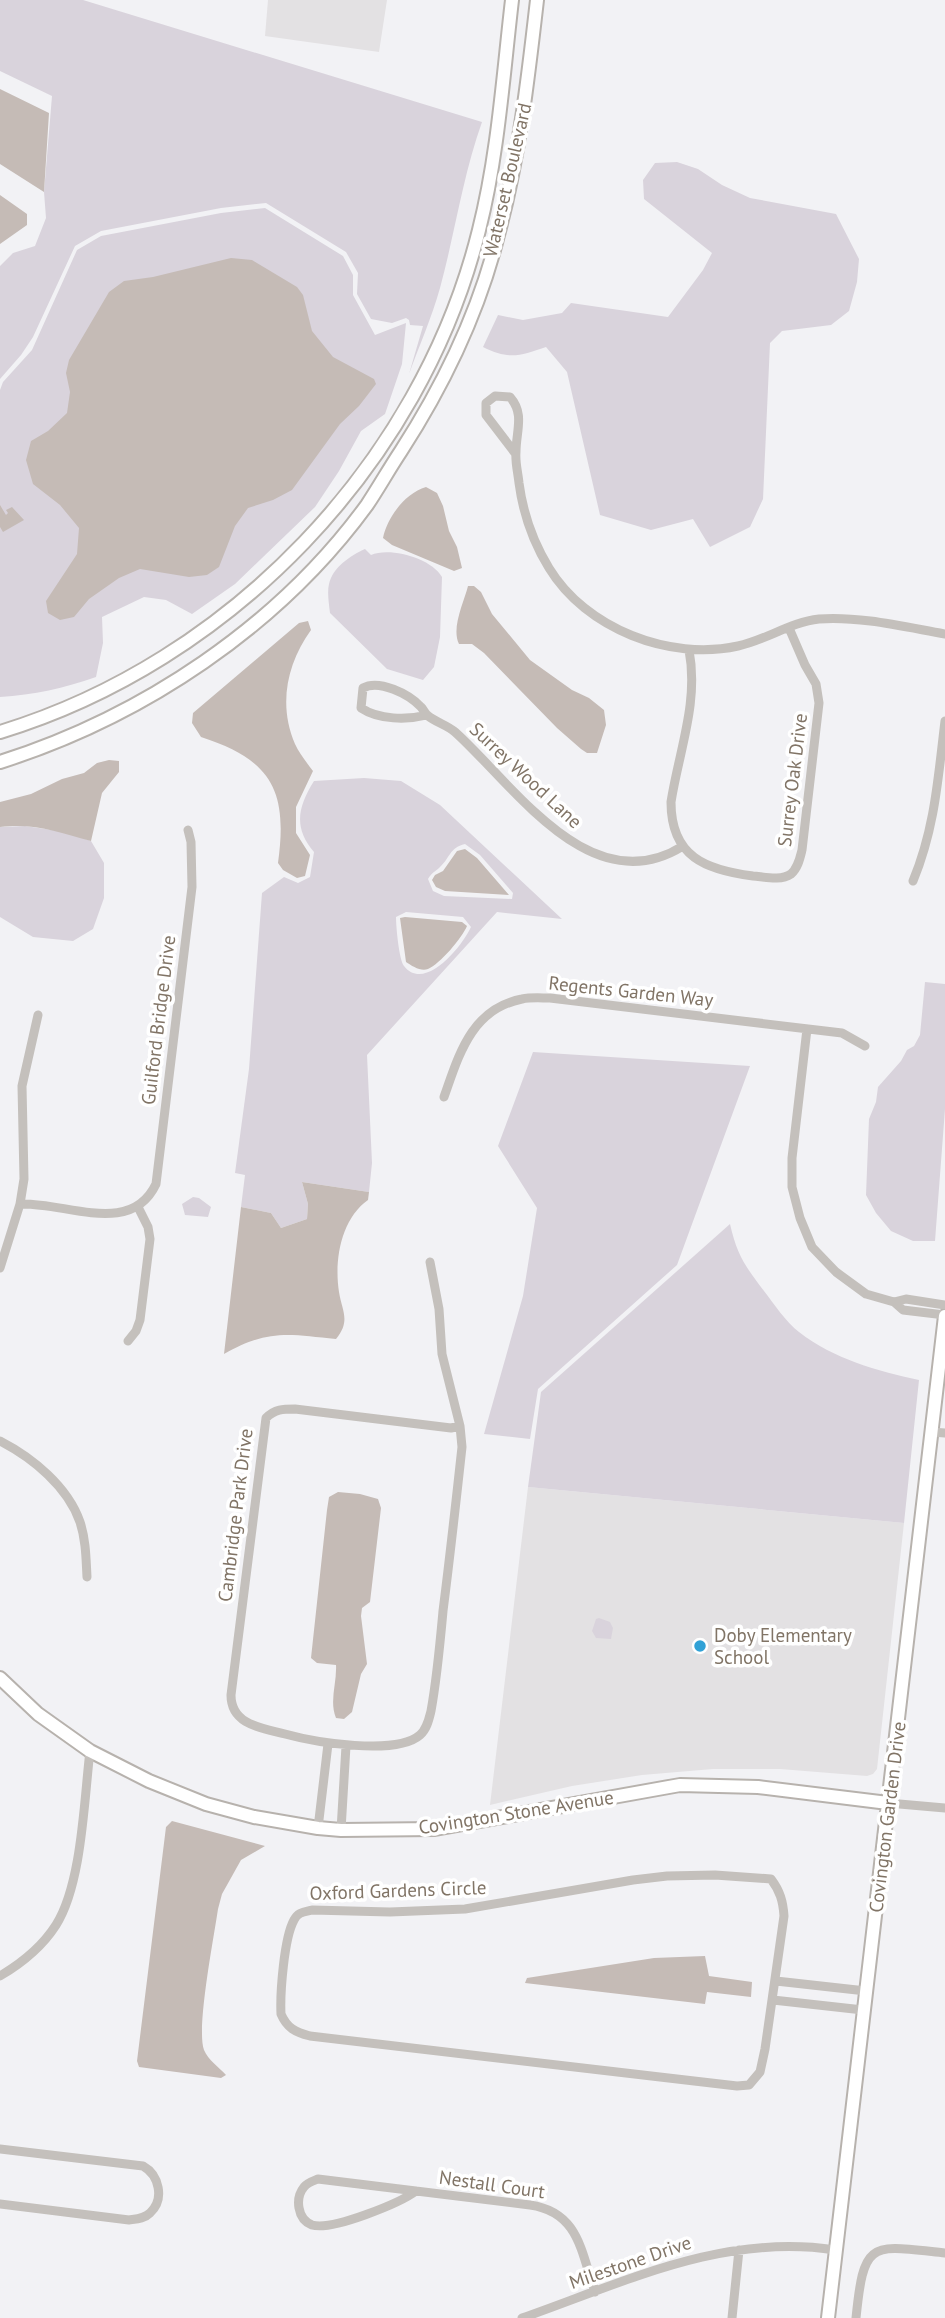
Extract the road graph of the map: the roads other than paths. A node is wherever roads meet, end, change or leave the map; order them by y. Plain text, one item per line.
1 (512, 0) edge
2 (537, 0) edge
3 (515, 453) junction
4 (789, 628) junction
5 (945, 634) edge
6 (689, 650) junction
7 (427, 715) junction
8 (945, 722) edge
9 (0, 732) edge
10 (0, 762) edge
11 (188, 830) dead end
12 (683, 846) junction
13 (913, 881) dead end
14 (38, 1015) dead end
15 (807, 1029) junction
16 (865, 1046) dead end
17 (444, 1097) dead end
18 (20, 1204) junction
19 (138, 1207) junction
20 (430, 1262) dead end
21 (0, 1268) edge
22 (894, 1302) junction
23 (945, 1305) edge
24 (945, 1316) edge
25 (128, 1341) dead end
26 (460, 1426) junction
27 (939, 1432) edge
28 (0, 1441) edge
29 (87, 1577) dead end
30 (0, 1678) edge
31 (328, 1744) junction
32 (346, 1746) junction
33 (90, 1751) junction
34 (888, 1803) junction
35 (945, 1808) edge
36 (318, 1828) junction
37 (341, 1830) junction
38 (0, 1976) edge
39 (776, 1982) junction
40 (866, 1991) junction
41 (773, 2000) junction
42 (863, 2010) junction
43 (0, 2149) edge
44 (416, 2191) junction
45 (0, 2204) edge
46 (739, 2250) junction
47 (835, 2250) junction
48 (945, 2253) edge
49 (595, 2292) junction
50 (522, 2318) edge
51 (732, 2318) edge
52 (828, 2318) edge
53 (856, 2318) edge

1 - 9 street, Waterset Boulevard
2 - 10 street, Waterset Boulevard
3 - 3 street
3 - 6 street
4 - 5 street
4 - 6 street
4 - 12 street, Surrey Oak Drive
6 - 12 street
7 - 7 street, Surrey Wood Lane
7 - 12 street, Surrey Wood Lane
8 - 13 street
11 - 19 street, Guilford Bridge Drive
14 - 18 street
15 - 16 street, Regents Garden Way
15 - 17 street, Regents Garden Way
15 - 22 street
18 - 19 street
18 - 21 street
19 - 25 street
20 - 26 street, Cambridge Park Drive
22 - 23 street
22 - 24 street
24 - 27 street, Covington Garden Drive
26 - 31 street, Cambridge Park Drive
26 - 32 street, Cambridge Park Drive
27 - 34 street, Covington Garden Drive
28 - 29 street
30 - 33 street, Covington Stone Avenue
31 - 32 street, Cambridge Park Drive
31 - 36 street
32 - 37 street
33 - 36 street, Covington Stone Avenue
33 - 38 street
34 - 35 street, Covington Stone Avenue
34 - 37 street, Covington Stone Avenue
34 - 40 street, Covington Garden Drive
36 - 37 street, Covington Stone Avenue
39 - 40 street
39 - 41 street, Oxford Gardens Circle
39 - 41 street, Oxford Gardens Circle
40 - 42 street, Covington Garden Drive
41 - 42 street
42 - 47 street, Covington Garden Drive
43 - 45 street
44 - 44 street, Nestall Court
44 - 49 street, Nestall Court
46 - 47 street, Milestone Drive
46 - 49 street, Milestone Drive
46 - 51 street
47 - 52 street, Covington Garden Drive
48 - 53 street
49 - 50 street, Milestone Drive

